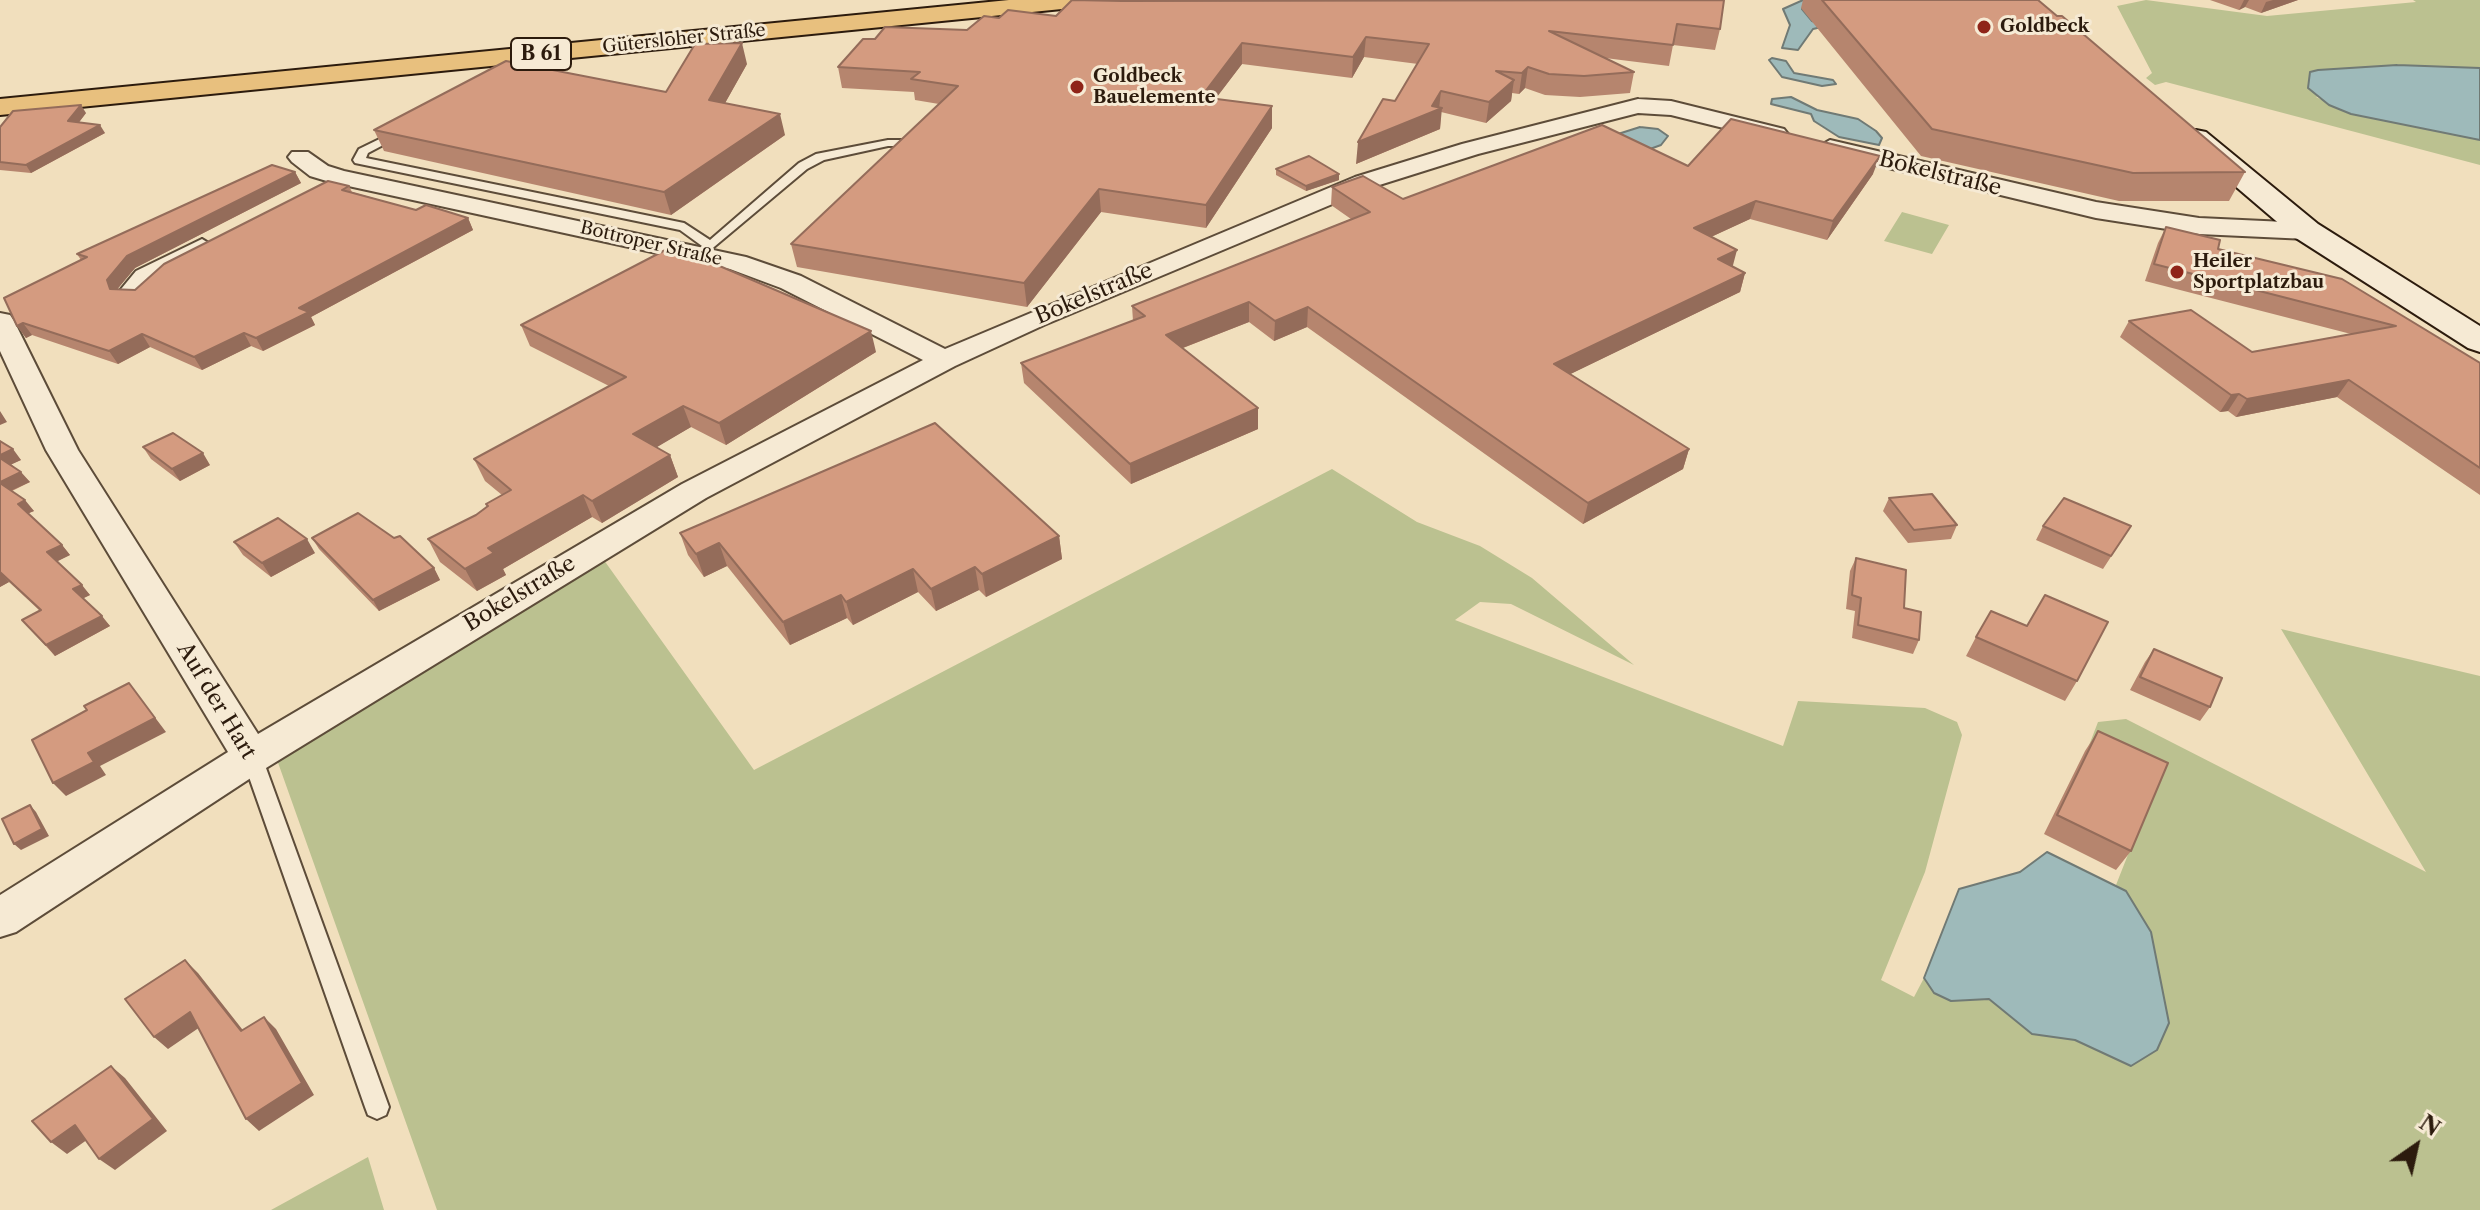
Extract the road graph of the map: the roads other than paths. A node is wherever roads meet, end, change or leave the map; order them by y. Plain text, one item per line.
1 (1082, 0) edge
2 (0, 107) edge
3 (2172, 118) edge
4 (419, 123) edge
5 (915, 143) edge
6 (300, 157) dead end
7 (339, 177) junction
8 (312, 191) edge
9 (2307, 231) junction
10 (230, 233) edge
11 (705, 250) junction
12 (131, 294) edge
13 (0, 321) edge
14 (2480, 341) edge
15 (945, 360) junction
16 (252, 757) junction
17 (0, 918) edge
18 (377, 1107) dead end

1 - 2 main road, Gütersloher Straße / B 61
3 - 9 main road
4 - 11 lane
5 - 11 lane
6 - 7 street, Bottroper Straße
7 - 8 street
7 - 11 street, Bottroper Straße
9 - 14 main road
9 - 15 street, Bokelstraße
10 - 12 street
11 - 15 street, Bottroper Straße
13 - 16 street, Auf der Hart
15 - 16 street, Bokelstraße
16 - 17 street, Bokelstraße
16 - 18 lane, Auf der Hart

